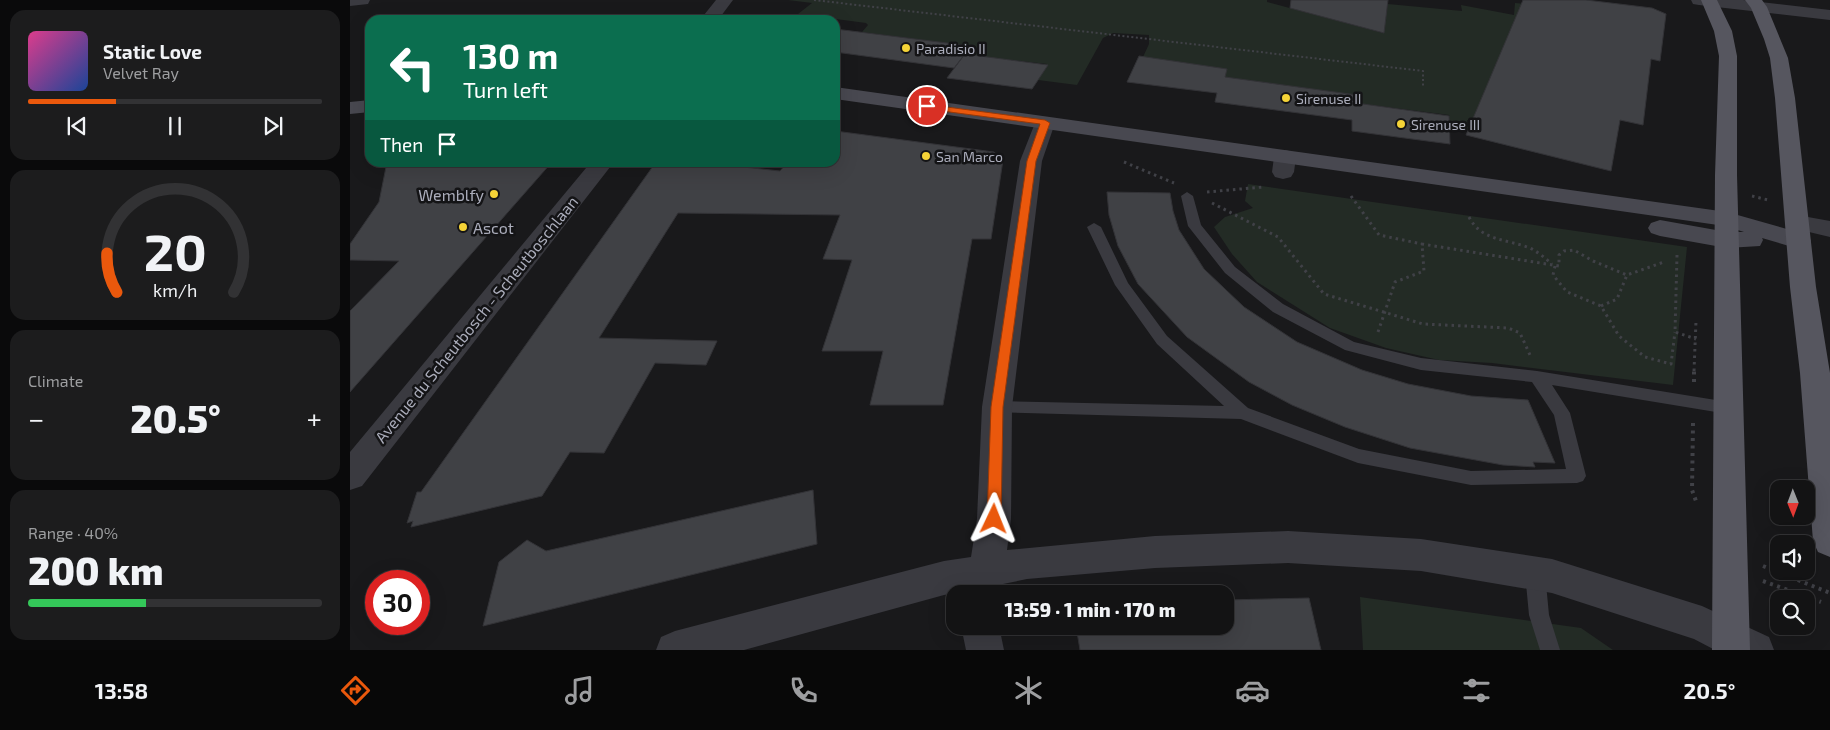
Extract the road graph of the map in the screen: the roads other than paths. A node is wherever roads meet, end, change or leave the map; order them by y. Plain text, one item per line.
1 (362, 0) edge
2 (725, 0) edge
3 (1706, 0) edge
4 (350, 1) edge
5 (1756, 4) edge
6 (713, 15) edge
7 (1830, 15) edge
8 (840, 94) edge
9 (365, 106) edge
10 (840, 106) edge
11 (350, 108) edge
12 (365, 120) edge
13 (350, 121) edge
14 (1043, 129) junction
15 (599, 167) edge
16 (1187, 196) dead end
17 (1094, 227) dead end
18 (1727, 229) junction
19 (1830, 229) edge
20 (1798, 232) junction
21 (1537, 377) junction
22 (997, 407) junction
23 (1728, 408) junction
24 (1242, 413) junction
25 (350, 476) edge
26 (1830, 541) edge
27 (1536, 574) junction
28 (986, 582) edge
29 (982, 635) edge
30 (1739, 646) edge
31 (675, 650) edge
32 (985, 650) edge
33 (1550, 650) edge

1 - 4 street
2 - 6 street
3 - 5 street
3 - 18 main road
5 - 7 street
5 - 20 main road
8 - 14 street
9 - 11 street
10 - 14 street
12 - 13 street
14 - 18 street
14 - 22 street
15 - 25 street, Avenue du Scheutbosch - Scheutboschlaan
16 - 21 lane
17 - 24 lane
18 - 20 street
18 - 23 main road
19 - 20 street
20 - 26 main road
21 - 23 lane
21 - 24 lane
22 - 24 lane
22 - 28 street
23 - 30 main road
27 - 28 street
27 - 30 street
27 - 33 lane
28 - 31 street
29 - 32 street

